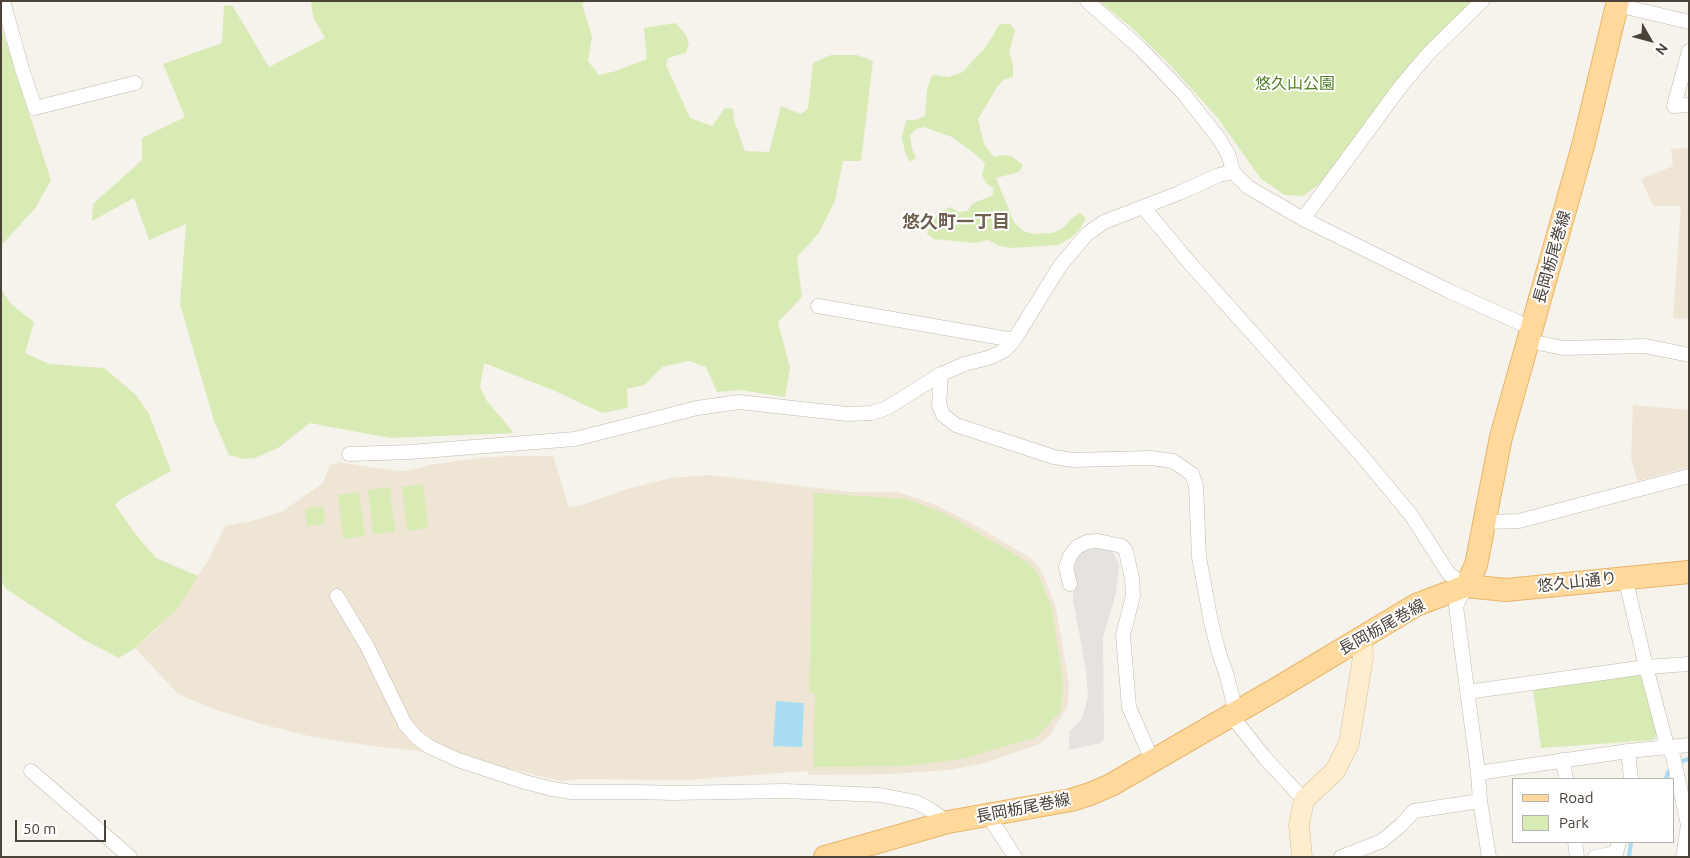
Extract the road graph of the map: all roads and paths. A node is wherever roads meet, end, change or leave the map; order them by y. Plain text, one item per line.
1 (3, 1) edge
2 (1087, 1) edge
3 (1482, 1) edge
4 (1616, 2) edge
5 (1689, 22) edge
6 (1689, 51) edge
7 (135, 83) dead end
8 (1689, 105) edge
9 (1233, 172) junction
10 (1144, 208) junction
11 (1303, 218) junction
12 (818, 306) dead end
13 (1531, 334) junction
14 (1014, 340) junction
15 (1689, 355) edge
16 (941, 374) junction
17 (349, 454) dead end
18 (1689, 476) edge
19 (1485, 522) junction
20 (1689, 572) edge
21 (1625, 577) junction
22 (1070, 584) dead end
23 (1466, 586) junction
24 (337, 596) dead end
25 (1362, 637) junction
26 (1689, 664) edge
27 (1646, 667) junction
28 (1467, 692) junction
29 (1231, 715) junction
30 (1689, 745) edge
31 (1628, 751) junction
32 (1670, 751) junction
33 (1152, 760) junction
34 (1563, 760) junction
35 (31, 771) dead end
36 (1478, 773) junction
37 (1566, 778) edge
38 (1631, 778) edge
39 (1304, 800) junction
40 (1480, 800) junction
41 (988, 815) junction
42 (948, 822) junction
43 (1575, 843) edge
44 (1619, 843) edge
45 (130, 857) edge
46 (825, 857) edge
47 (1015, 857) edge
48 (1302, 857) edge
49 (1341, 857) edge
50 (1489, 857) edge
51 (1577, 857) edge
52 (1595, 857) edge
53 (1683, 857) edge

1 - 7 street
2 - 9 street
3 - 11 street
4 - 5 street
4 - 13 main road, 長岡栃尾巻線
6 - 8 street
9 - 10 street
9 - 11 street
10 - 14 street
10 - 23 street
11 - 13 street
12 - 14 street
13 - 15 street
13 - 19 main road, 長岡栃尾巻線
14 - 16 street
16 - 17 street
16 - 29 street
18 - 19 street
19 - 23 main road, 長岡栃尾巻線
20 - 21 main road, 悠久山通り
21 - 23 main road, 悠久山通り
21 - 27 street
22 - 33 street
23 - 25 main road, 長岡栃尾巻線
23 - 28 street
24 - 42 street
25 - 29 main road, 長岡栃尾巻線
25 - 39 main road
26 - 27 street
27 - 28 street
27 - 32 street
28 - 36 street
29 - 33 main road, 長岡栃尾巻線
29 - 39 street
30 - 32 street
31 - 32 street
31 - 34 street
31 - 38 street
32 - 53 street
33 - 41 main road, 長岡栃尾巻線
34 - 36 street
34 - 37 street
35 - 45 street
36 - 40 street
39 - 48 main road
40 - 49 street
40 - 50 street
41 - 42 main road, 長岡栃尾巻線
41 - 47 street
42 - 46 main road, 長岡栃尾巻線
43 - 51 street
44 - 52 street

